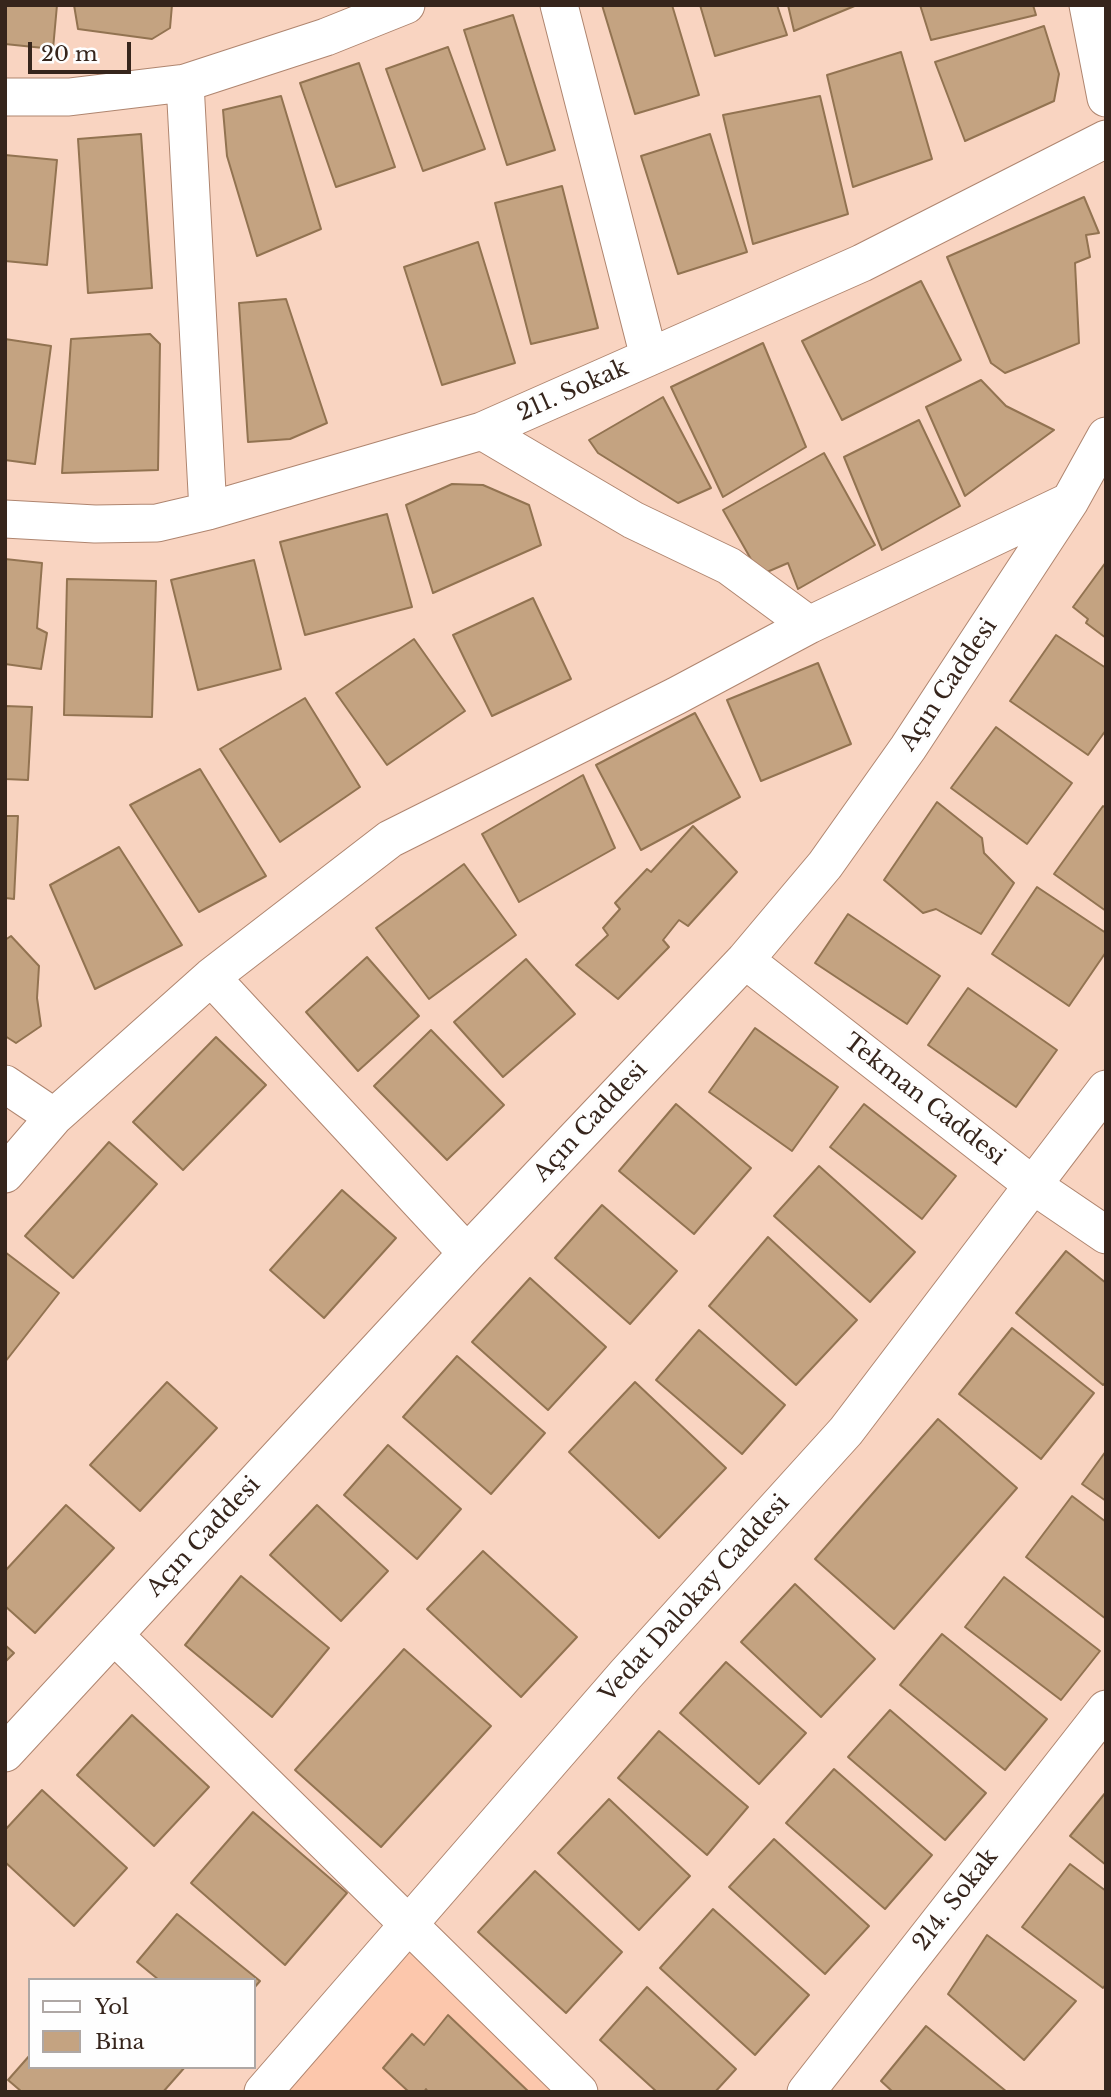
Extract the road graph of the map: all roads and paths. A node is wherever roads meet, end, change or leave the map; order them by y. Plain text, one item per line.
1 (406, 5) edge
2 (559, 5) edge
3 (1088, 5) edge
4 (185, 83) junction
5 (5, 97) edge
6 (1106, 99) edge
7 (1106, 139) edge
8 (649, 358) junction
9 (482, 431) junction
10 (1106, 436) edge
11 (1070, 501) junction
12 (208, 511) junction
13 (5, 519) edge
14 (809, 625) junction
15 (745, 960) junction
16 (211, 977) junction
17 (5, 1084) edge
18 (1106, 1089) edge
19 (54, 1117) junction
20 (5, 1174) edge
21 (1034, 1186) junction
22 (1106, 1236) edge
23 (467, 1253) junction
24 (114, 1635) junction
25 (1106, 1709) edge
26 (5, 1753) edge
27 (409, 1925) junction
28 (817, 2088) edge
29 (263, 2092) edge
30 (579, 2092) edge

1 - 4 street
2 - 8 street
3 - 6 street
4 - 5 street
4 - 12 street
7 - 8 street, 211. Sokak
8 - 9 street, 211. Sokak
9 - 12 street, 211. Sokak
9 - 14 street
10 - 11 street, Açın Caddesi
11 - 14 street
11 - 15 street, Açın Caddesi
12 - 13 street, 211. Sokak
14 - 16 street
15 - 21 street, Tekman Caddesi
15 - 23 street, Açın Caddesi
16 - 19 street
16 - 23 street
17 - 19 street
18 - 21 street, Vedat Dalokay Caddesi
19 - 20 street
21 - 22 street, Tekman Caddesi
21 - 27 street, Vedat Dalokay Caddesi
23 - 24 street, Açın Caddesi
24 - 26 street, Açın Caddesi
24 - 27 street
25 - 28 street, 214. Sokak
27 - 29 street, Vedat Dalokay Caddesi
27 - 30 street

